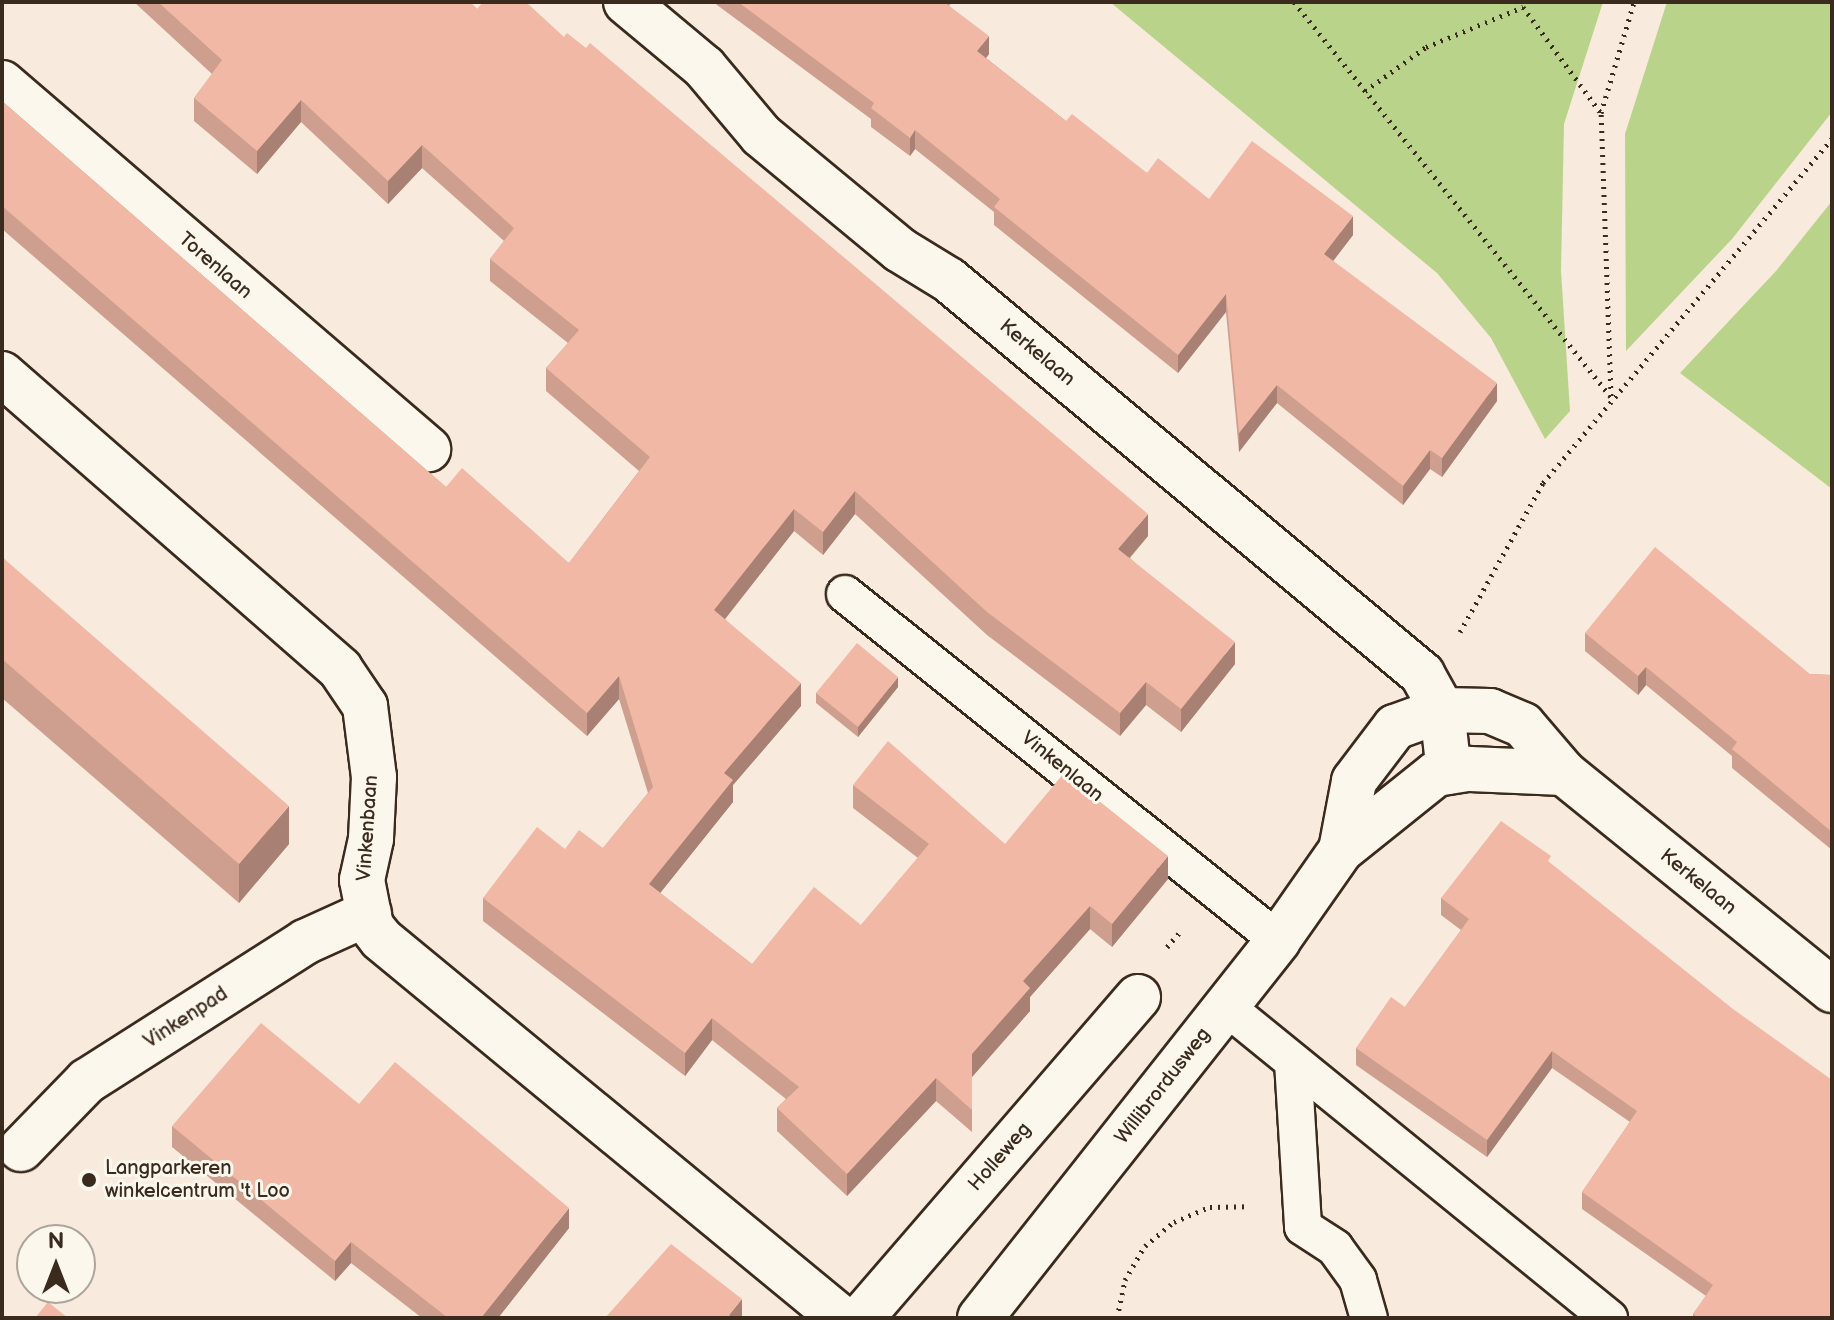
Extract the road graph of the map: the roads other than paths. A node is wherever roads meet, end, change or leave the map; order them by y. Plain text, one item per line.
1 (626, 2) edge
2 (2, 83) edge
3 (2, 374) edge
4 (428, 449) dead end
5 (845, 594) dead end
6 (1432, 692) junction
7 (1449, 772) junction
8 (1564, 773) junction
9 (1341, 850) junction
10 (369, 913) junction
11 (1278, 940) junction
12 (1832, 990) edge
13 (1138, 997) road end
14 (1225, 1006) junction
15 (1293, 1062) junction
16 (21, 1149) dead end
17 (841, 1318) edge
18 (861, 1318) edge
19 (980, 1318) edge
20 (1369, 1318) edge
21 (1609, 1318) edge

1 - 6 street, Kerkelaan
2 - 4 street, Torenlaan
3 - 10 street, Vinkenbaan
5 - 11 lane, Vinkenlaan
6 - 7 street
6 - 8 street, Kerkelaan
6 - 9 street, Willibrordusweg
7 - 8 street
7 - 9 street, Willibrordusweg
8 - 12 street, Kerkelaan
9 - 11 street, Willibrordusweg
10 - 16 street, Vinkenpad
10 - 17 street, Vinkenbaan
11 - 14 street, Willibrordusweg
13 - 18 street, Holleweg
14 - 15 lane
14 - 19 street, Willibrordusweg
15 - 20 lane
15 - 21 lane

